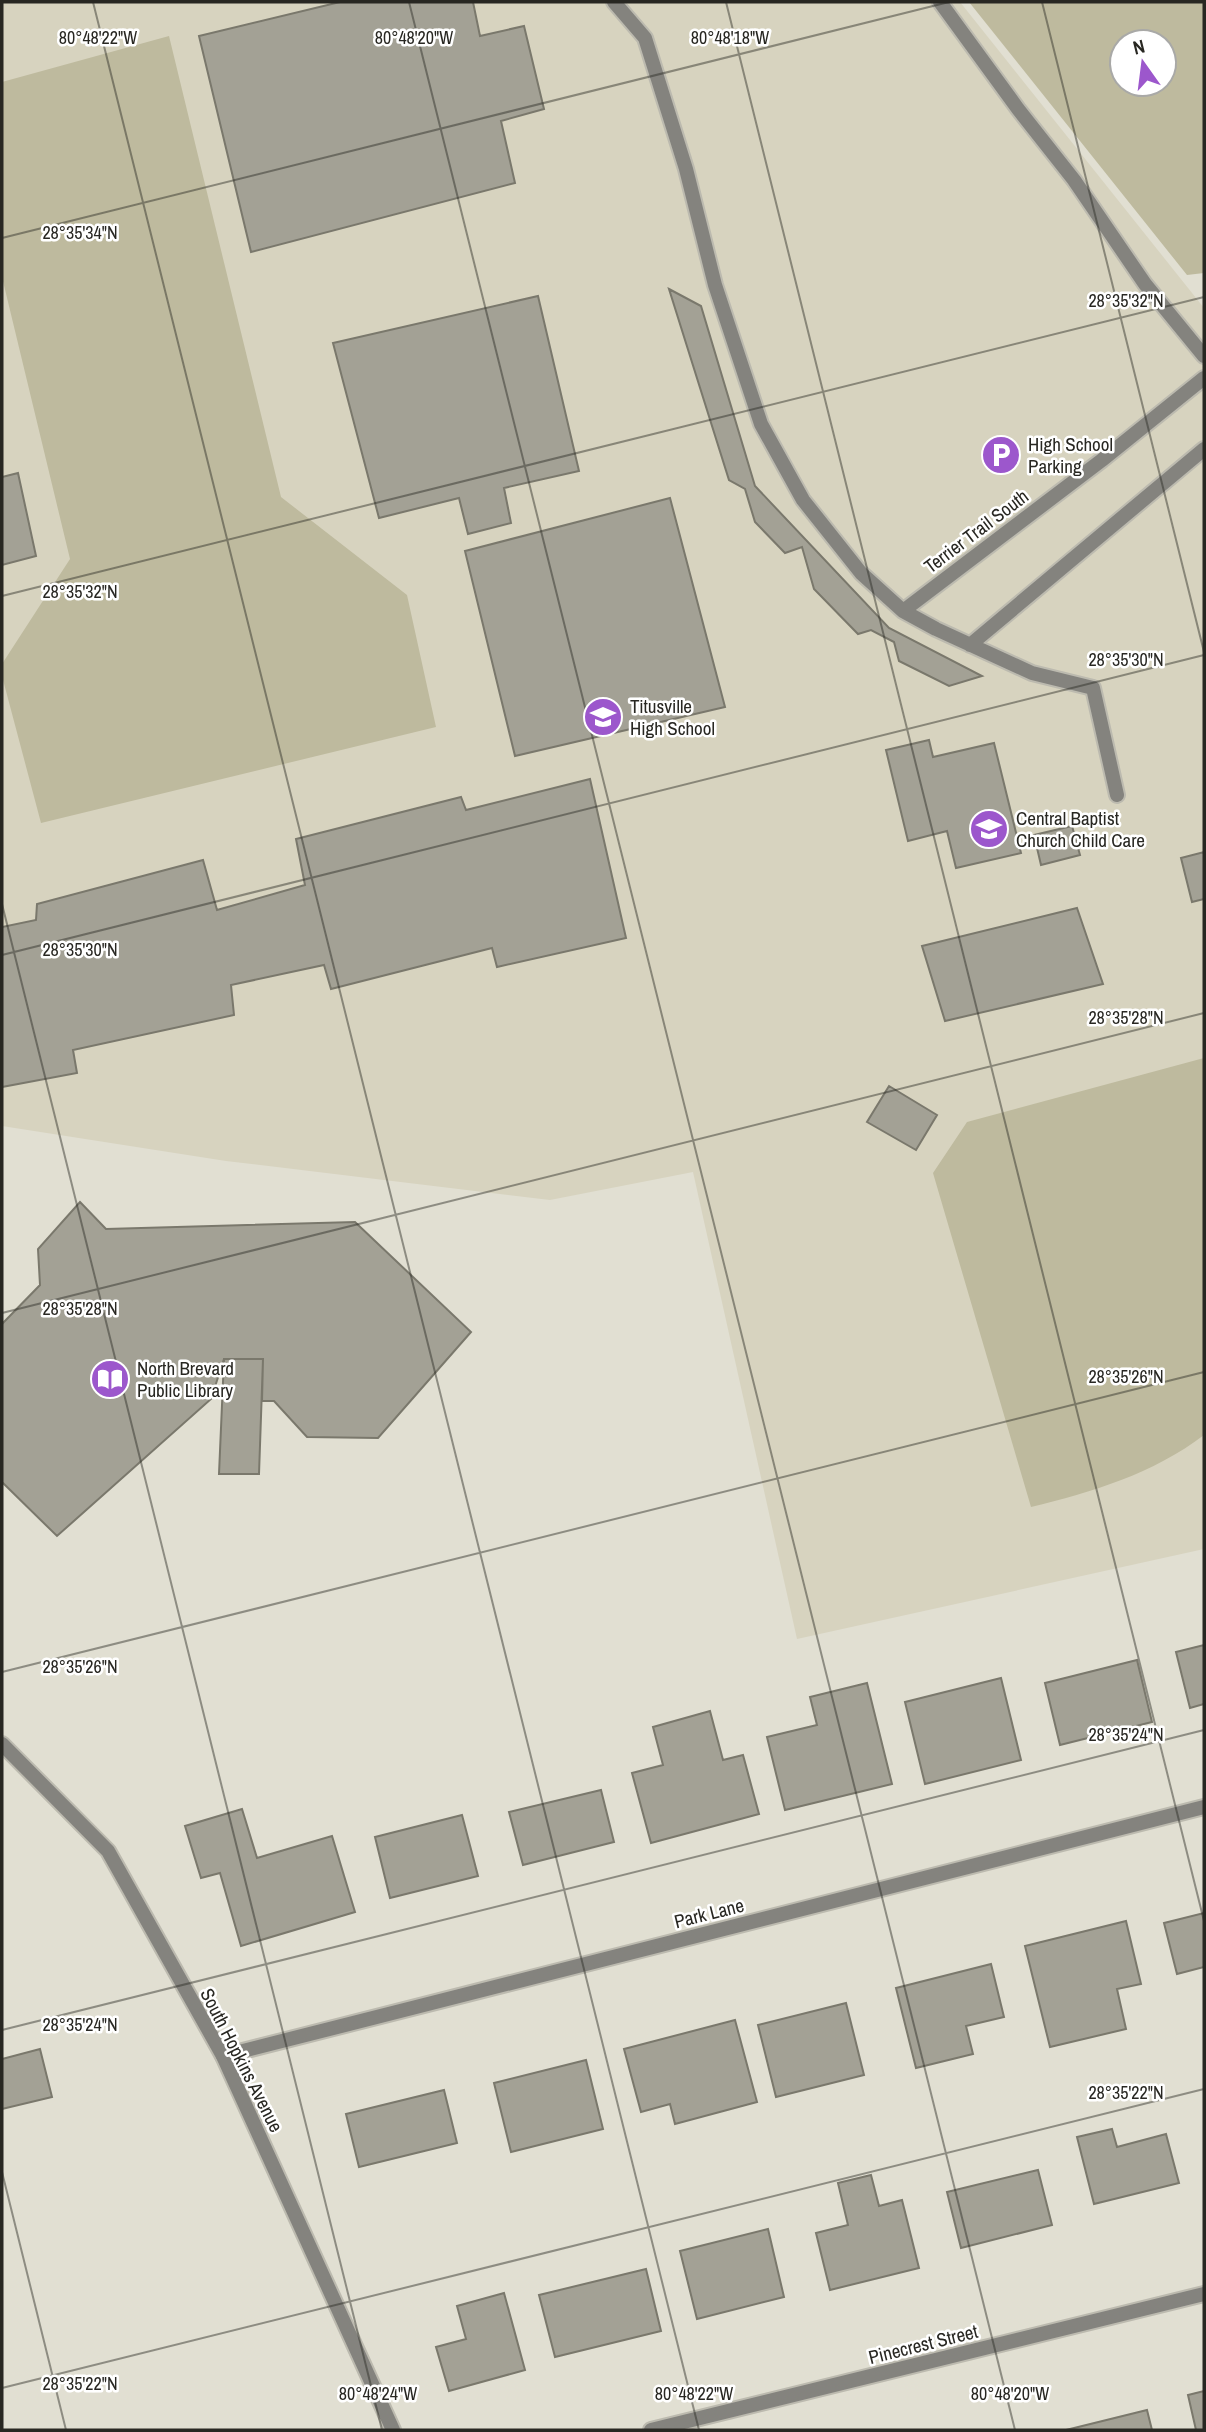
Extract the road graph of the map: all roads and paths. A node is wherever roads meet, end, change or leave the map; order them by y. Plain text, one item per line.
1 (614, 2) edge
2 (940, 2) edge
3 (1204, 356) edge
4 (1204, 378) edge
5 (1204, 449) edge
6 (903, 611) junction
7 (970, 645) junction
8 (1116, 795) dead end
9 (2, 1744) edge
10 (1204, 1807) edge
11 (223, 2056) junction
12 (1204, 2294) edge
13 (393, 2430) edge
14 (651, 2430) edge

1 - 6 street
2 - 3 street
4 - 6 street, Terrier Trail South
5 - 7 street
6 - 7 street
7 - 8 street
9 - 11 street, South Hopkins Avenue
10 - 11 street, Park Lane
11 - 13 street, South Hopkins Avenue
12 - 14 street, Pinecrest Street

